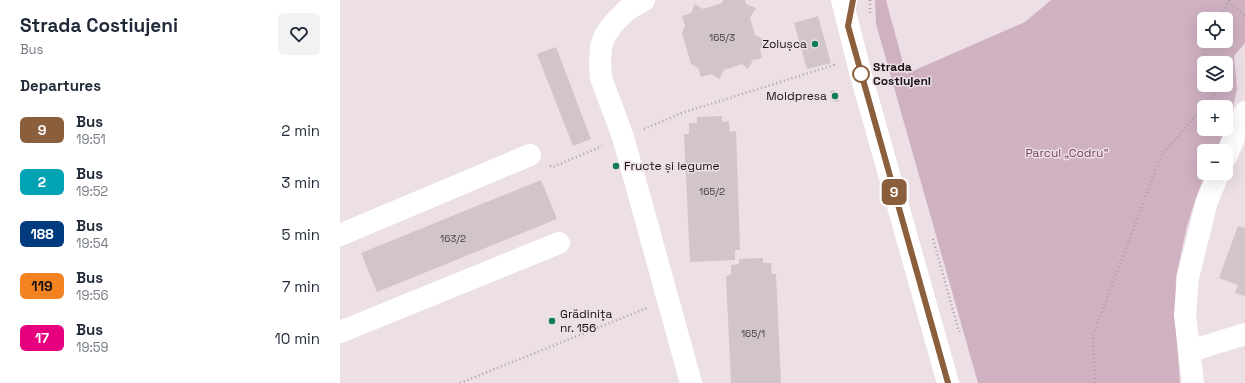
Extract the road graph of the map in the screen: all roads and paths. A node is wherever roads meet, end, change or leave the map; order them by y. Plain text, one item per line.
1 (644, 0) edge
2 (842, 0) edge
3 (853, 0) edge
4 (1229, 1) edge
5 (1224, 12) edge
6 (1245, 15) edge
7 (848, 26) junction
8 (834, 66) dead end
9 (1215, 92) edge
10 (1245, 112) edge
11 (623, 137) junction
12 (1231, 144) edge
13 (530, 156) joint
14 (1216, 180) edge
15 (340, 235) edge
16 (559, 243) dead end
17 (668, 300) junction
18 (340, 332) edge
19 (1245, 334) edge
20 (1190, 351) junction
21 (460, 383) edge
22 (691, 383) edge
23 (948, 383) edge
24 (1095, 383) edge
25 (1193, 383) edge

1 - 11 main road
2 - 7 main road
3 - 7 main road
4 - 5 path
4 - 6 path
7 - 23 main road
8 - 11 path
9 - 24 path
10 - 12 main road
11 - 13 path
11 - 17 main road
13 - 15 main road
14 - 20 main road
16 - 18 main road
17 - 21 path
17 - 22 main road
19 - 20 main road
20 - 25 main road

